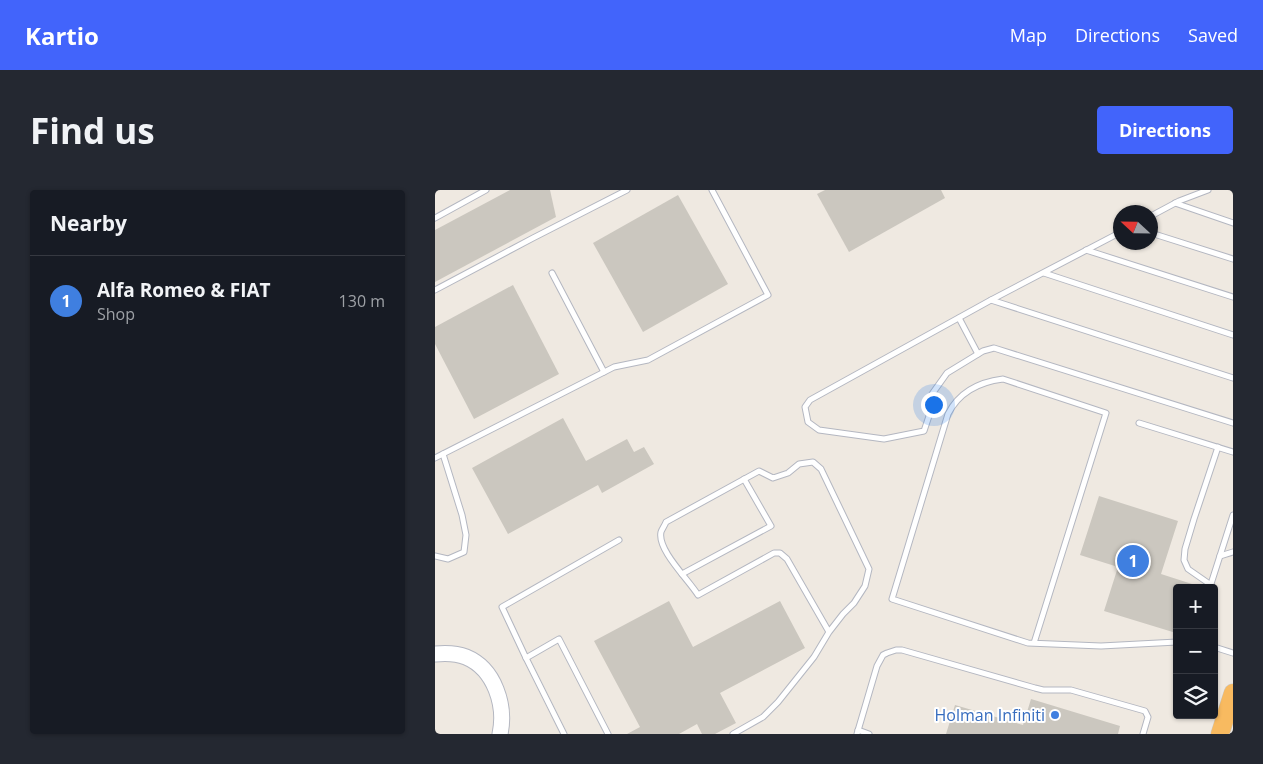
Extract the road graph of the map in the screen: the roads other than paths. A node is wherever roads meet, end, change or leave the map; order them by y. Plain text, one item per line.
1 (486, 190) edge
2 (627, 190) edge
3 (712, 190) edge
4 (1208, 190) edge
5 (1175, 204) junction
6 (1158, 212) edge
7 (435, 218) edge
8 (1233, 223) edge
9 (1158, 235) edge
10 (1113, 236) edge
11 (1086, 250) junction
12 (1233, 259) edge
13 (1043, 272) junction
14 (552, 273) dead end
15 (435, 290) edge
16 (1233, 297) edge
17 (991, 300) junction
18 (959, 318) junction
19 (1233, 335) edge
20 (978, 354) junction
21 (604, 372) junction
22 (1233, 378) edge
23 (1139, 423) dead end
24 (1233, 423) edge
25 (1218, 447) junction
26 (1233, 452) edge
27 (443, 454) junction
28 (435, 458) edge
29 (744, 479) junction
30 (1233, 515) edge
31 (619, 540) dead end
32 (1233, 552) edge
33 (435, 556) edge
34 (1220, 556) junction
35 (682, 574) junction
36 (1207, 584) edge
37 (1211, 584) edge
38 (829, 632) junction
39 (1173, 642) edge
40 (1034, 643) junction
41 (1218, 648) edge
42 (1233, 653) edge
43 (435, 654) edge
44 (526, 658) junction
45 (1233, 693) edge
46 (857, 732) edge
47 (500, 734) edge
48 (564, 734) edge
49 (608, 734) edge
50 (733, 734) edge
51 (869, 734) edge
52 (1143, 734) edge
53 (1220, 734) edge

1 - 7 lane
2 - 15 lane
3 - 21 lane
4 - 5 lane
5 - 6 lane
5 - 8 lane
9 - 12 lane
10 - 11 lane
11 - 13 lane
11 - 16 lane
13 - 17 lane
13 - 19 lane
14 - 21 lane
17 - 18 lane
17 - 22 lane
18 - 20 lane
18 - 20 lane
20 - 24 lane
21 - 27 lane
23 - 25 lane
25 - 26 lane
25 - 36 lane
27 - 28 lane
27 - 33 lane
29 - 35 lane
29 - 35 lane
29 - 38 lane
30 - 34 lane
31 - 44 lane
32 - 34 lane
34 - 37 lane
35 - 38 lane
38 - 50 lane
39 - 40 lane
40 - 40 lane
41 - 42 lane
43 - 47 main road
44 - 48 lane
44 - 49 lane
45 - 53 highway
46 - 51 lane
46 - 52 lane

